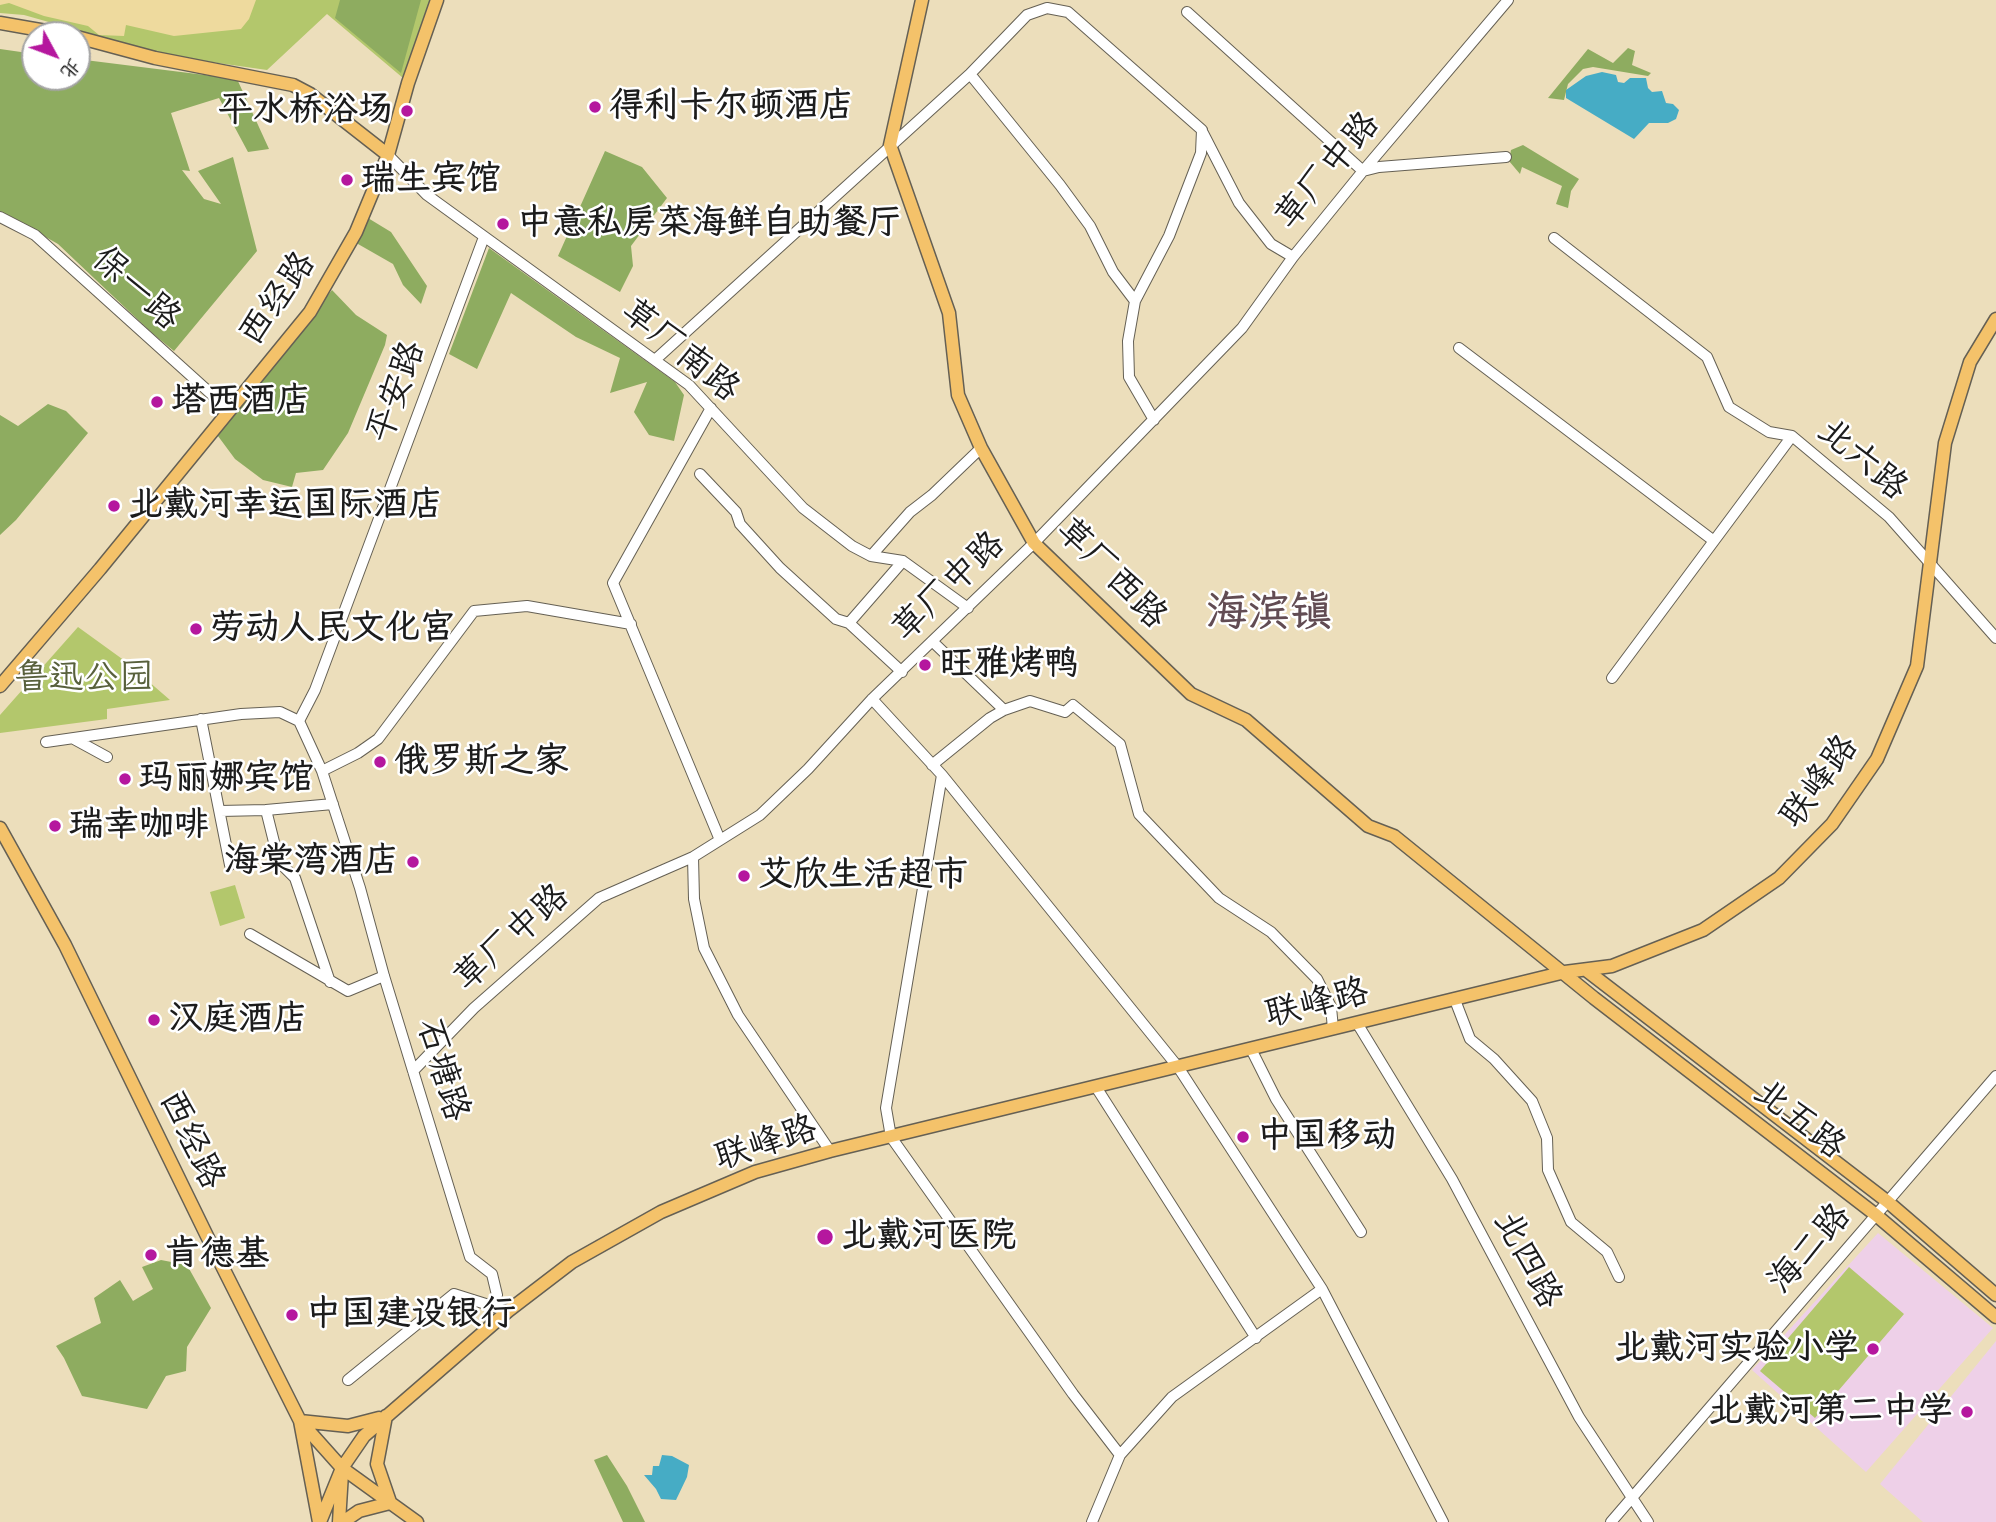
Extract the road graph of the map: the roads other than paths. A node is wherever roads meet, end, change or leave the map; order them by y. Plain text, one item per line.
1 (437, 0) edge
2 (922, 0) edge
3 (1508, 0) edge
4 (1187, 12) dead end
5 (0, 23) edge
6 (21, 27) edge
7 (91, 41) edge
8 (970, 74) junction
9 (1202, 130) junction
10 (890, 145) junction
11 (388, 155) junction
12 (1506, 157) dead end
13 (1363, 171) junction
14 (0, 217) edge
15 (484, 237) junction
16 (1555, 238) dead end
17 (1293, 257) junction
18 (1135, 301) junction
19 (1996, 319) edge
20 (1459, 348) dead end
21 (655, 360) junction
22 (711, 408) junction
23 (229, 410) junction
24 (1154, 421) junction
25 (1792, 436) junction
26 (981, 447) junction
27 (700, 474) dead end
28 (1714, 541) junction
29 (1034, 543) junction
30 (872, 556) junction
31 (903, 561) junction
32 (1931, 564) junction
33 (968, 608) junction
34 (849, 623) junction
35 (631, 624) junction
36 (1996, 638) edge
37 (933, 642) junction
38 (902, 671) junction
39 (1612, 678) dead end
40 (0, 686) edge
41 (872, 699) junction
42 (1004, 710) junction
43 (201, 719) junction
44 (299, 721) junction
45 (73, 739) junction
46 (46, 742) dead end
47 (107, 757) dead end
48 (932, 765) junction
49 (322, 771) junction
50 (942, 775) junction
51 (333, 804) junction
52 (266, 810) junction
53 (220, 811) junction
54 (0, 828) edge
55 (720, 840) junction
56 (693, 857) junction
57 (230, 865) dead end
58 (250, 934) dead end
59 (1586, 970) junction
60 (1565, 972) junction
61 (384, 976) junction
62 (330, 982) junction
63 (1455, 999) junction
64 (1357, 1023) junction
65 (1333, 1029) junction
66 (1251, 1049) junction
67 (1178, 1067) junction
68 (413, 1071) junction
69 (1996, 1076) edge
70 (1096, 1087) junction
71 (891, 1137) junction
72 (830, 1151) junction
73 (1888, 1202) junction
74 (1876, 1215) junction
75 (1361, 1232) dead end
76 (1619, 1277) dead end
77 (1322, 1289) junction
78 (497, 1295) dead end
79 (1996, 1295) edge
80 (508, 1311) junction
81 (1996, 1317) edge
82 (1256, 1338) junction
83 (348, 1380) dead end
84 (386, 1416) junction
85 (300, 1420) junction
86 (1119, 1455) junction
87 (342, 1468) junction
88 (1631, 1498) junction
89 (390, 1503) junction
90 (320, 1522) edge
91 (341, 1522) edge
92 (417, 1522) edge
93 (1092, 1522) edge
94 (1443, 1522) edge
95 (1611, 1522) edge
96 (1648, 1522) edge

1 - 11 main road, 西经路
2 - 10 main road
3 - 13 street, 草厂中路
4 - 13 street
5 - 6 main road
7 - 11 main road
8 - 9 street
8 - 10 street
8 - 18 street
9 - 17 street
9 - 18 street
10 - 21 street
10 - 26 main road, 草厂西路
11 - 15 street, 草厂南路
11 - 23 main road, 西经路
12 - 13 street
13 - 17 street, 草厂中路
14 - 23 street, 保一路
15 - 21 street, 草厂南路
15 - 44 street, 平安路
16 - 25 street, 北六路
17 - 24 street, 草厂中路
18 - 24 street
19 - 32 main road, 联峰路
20 - 28 street
21 - 22 street, 草厂南路
22 - 30 street, 草厂南路
22 - 35 street
23 - 40 main road, 西经路
24 - 29 street, 草厂中路
25 - 28 street
25 - 32 street, 北六路
26 - 29 main road, 草厂西路
26 - 30 street
27 - 34 street
28 - 39 street
29 - 33 street, 草厂中路
29 - 60 main road, 草厂西路
30 - 31 street, 草厂南路
31 - 33 street, 草厂南路
31 - 34 street
32 - 36 street, 北六路
32 - 59 main road, 联峰路
33 - 37 street, 草厂中路
34 - 38 street
35 - 49 street
35 - 55 street
37 - 38 street, 草厂中路
37 - 42 street
38 - 41 street, 草厂中路
41 - 48 street
41 - 55 street, 草厂中路
42 - 48 street
42 - 65 street
43 - 44 street
43 - 45 street
43 - 53 street
44 - 49 street, 石塘路
45 - 46 street
45 - 47 street
48 - 50 street
49 - 51 street, 石塘路
50 - 67 street
50 - 71 street
51 - 52 street
51 - 61 street, 石塘路
52 - 53 street
52 - 62 street
53 - 57 street
54 - 85 main road, 西经路
55 - 56 street, 草厂中路
56 - 68 street, 草厂中路
56 - 72 street
58 - 62 street
59 - 60 main road, 联峰路
59 - 73 main road, 北五路
60 - 63 main road, 联峰路
60 - 74 main road, 北五路
61 - 62 street
61 - 68 street, 石塘路
63 - 64 main road, 联峰路
63 - 76 street
64 - 65 main road, 联峰路
64 - 88 street, 北四路
65 - 66 main road, 联峰路
66 - 67 main road, 联峰路
66 - 75 street
67 - 70 main road, 联峰路
67 - 77 street
68 - 78 street, 石塘路
69 - 73 street, 海二路
70 - 71 main road, 联峰路
70 - 82 street
71 - 72 main road, 联峰路
71 - 86 street
72 - 80 main road, 联峰路
73 - 74 street, 海二路
73 - 79 main road, 北五路
74 - 81 main road, 北五路
74 - 88 street, 海二路
77 - 82 street
77 - 94 street
80 - 83 street
80 - 84 main road, 联峰路
82 - 86 street
84 - 85 main road
84 - 87 main road, 联峰路
84 - 89 main road
85 - 87 main road, 西经路
85 - 90 main road
86 - 93 street
87 - 89 main road, 西经路
87 - 90 main road, 联峰路
87 - 91 main road
88 - 95 street, 海二路
88 - 96 street, 北四路
89 - 91 main road
89 - 92 main road, 西经路

